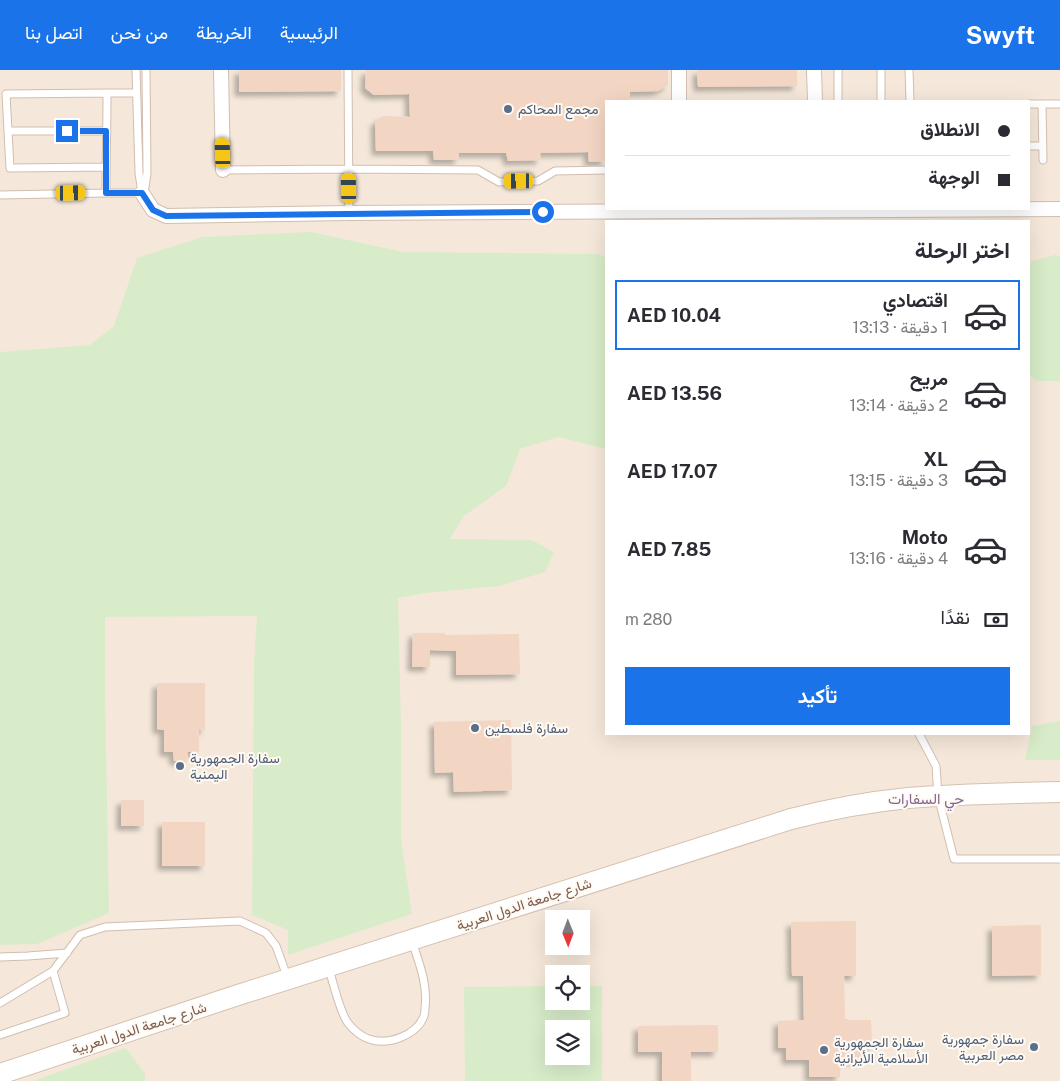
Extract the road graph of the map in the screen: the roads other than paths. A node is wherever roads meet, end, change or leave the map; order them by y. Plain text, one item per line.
1 (136, 70) edge
2 (146, 70) edge
3 (221, 70) edge
4 (348, 70) edge
5 (679, 70) edge
6 (814, 70) edge
7 (838, 70) edge
8 (881, 70) edge
9 (909, 70) edge
10 (107, 93) junction
11 (136, 93) junction
12 (679, 100) edge
13 (815, 100) edge
14 (838, 100) edge
15 (881, 100) edge
16 (910, 100) edge
17 (1030, 104) edge
18 (1042, 104) junction
19 (1060, 104) edge
20 (8, 131) junction
21 (106, 131) junction
22 (1030, 146) edge
23 (1043, 146) junction
24 (1043, 160) dead end
25 (106, 167) junction
26 (348, 168) junction
27 (223, 170) joint
28 (605, 170) edge
29 (106, 193) junction
30 (142, 193) junction
31 (0, 195) edge
32 (1030, 209) edge
33 (1060, 209) edge
34 (679, 210) edge
35 (349, 213) junction
36 (920, 735) edge
37 (1060, 792) edge
38 (938, 796) junction
39 (1060, 859) edge
40 (412, 939) junction
41 (67, 953) junction
42 (0, 957) edge
43 (328, 966) junction
44 (53, 971) junction
45 (288, 979) junction
46 (0, 1003) edge
47 (0, 1035) edge
48 (0, 1074) edge

1 - 11 lane
2 - 30 lane
3 - 27 street
4 - 26 lane
5 - 12 street
6 - 13 street
7 - 14 lane
8 - 15 lane
9 - 16 lane
10 - 11 lane
10 - 20 lane
10 - 21 lane
11 - 30 lane
17 - 18 lane
18 - 19 lane
18 - 23 lane
20 - 21 lane
20 - 25 lane
21 - 25 lane
22 - 23 lane
23 - 24 lane
25 - 29 lane
26 - 27 lane
26 - 28 lane
26 - 35 lane
29 - 30 lane
29 - 31 lane
30 - 35 street
32 - 33 street
34 - 35 street
36 - 38 lane
37 - 38 street, شارع جامعة الدول العربية
38 - 39 lane
38 - 40 street, شارع جامعة الدول العربية
40 - 43 street, شارع جامعة الدول العربية
40 - 43 lane
41 - 42 lane
41 - 44 lane
41 - 45 lane
43 - 45 street, شارع جامعة الدول العربية
44 - 46 lane
44 - 47 lane
45 - 48 street, شارع جامعة الدول العربية

